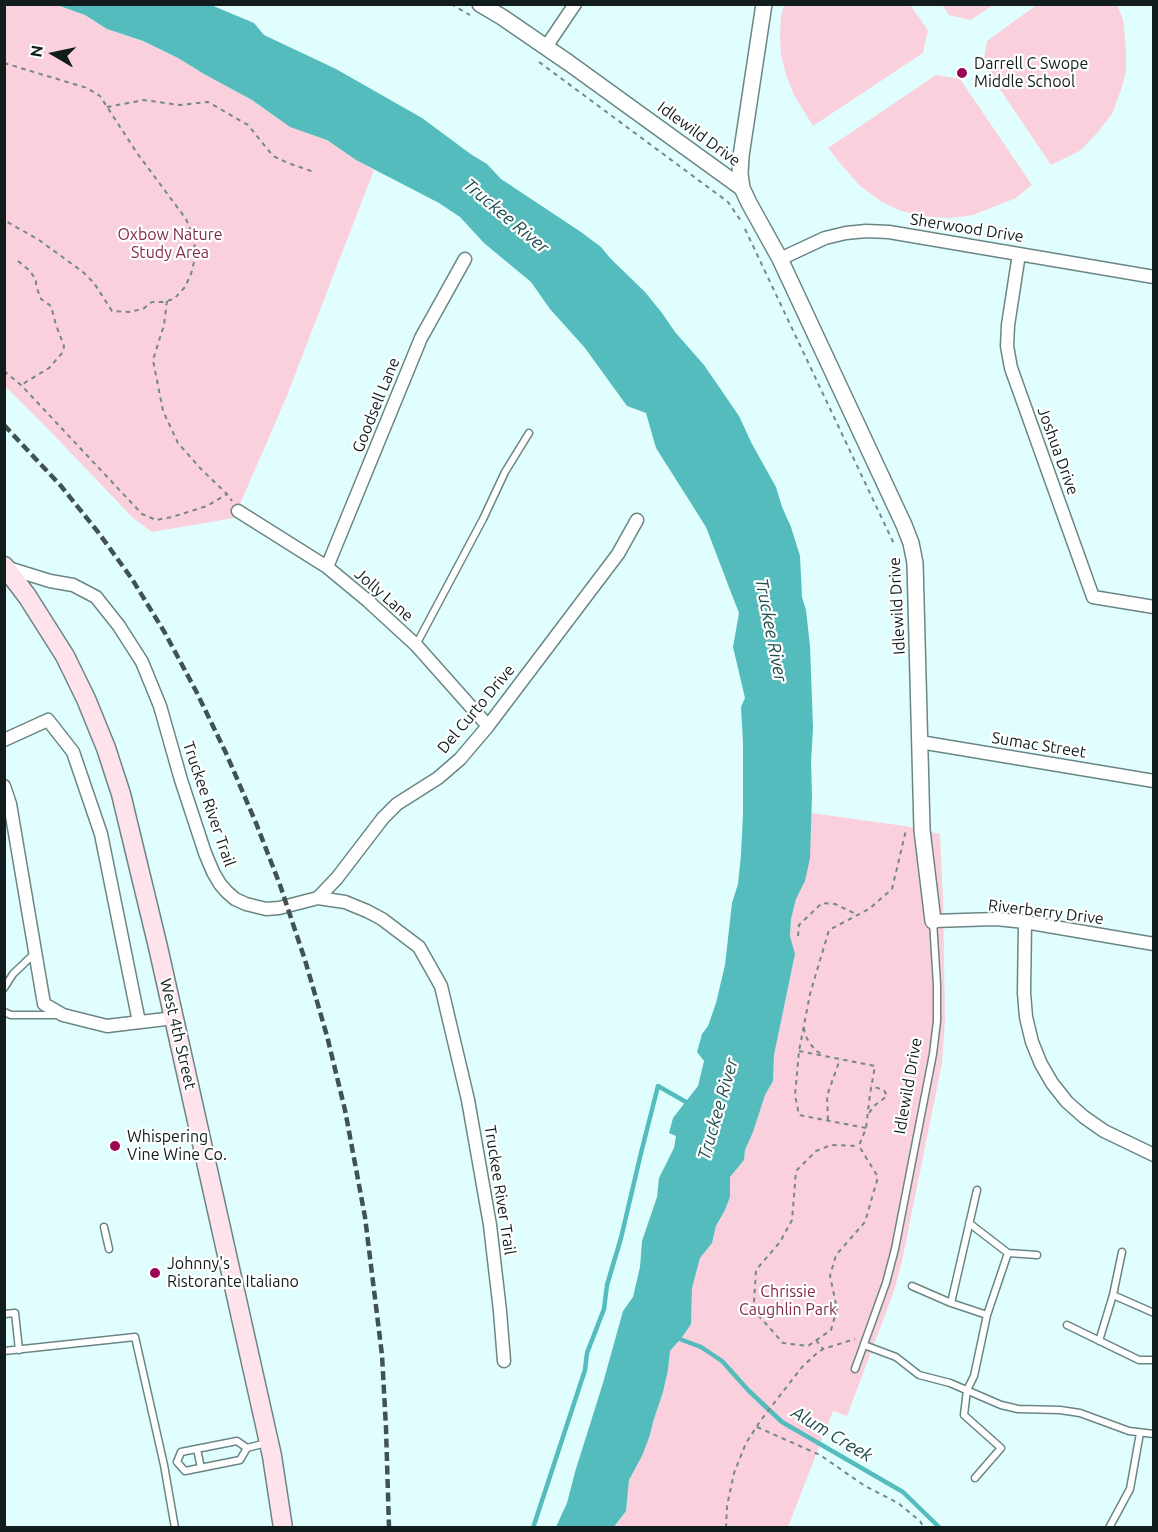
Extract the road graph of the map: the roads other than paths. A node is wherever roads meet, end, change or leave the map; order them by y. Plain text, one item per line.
1 (575, 4) edge
2 (764, 4) edge
3 (475, 10) edge
4 (546, 47) junction
5 (742, 188) junction
6 (1019, 254) junction
7 (465, 259) dead end
8 (780, 260) junction
9 (1154, 277) edge
10 (529, 433) dead end
11 (238, 511) road end
12 (637, 520) dead end
13 (5, 567) edge
14 (327, 567) junction
15 (1154, 607) edge
16 (416, 645) junction
17 (488, 726) junction
18 (4, 740) edge
19 (920, 742) junction
20 (1154, 781) edge
21 (4, 786) edge
22 (318, 898) junction
23 (933, 921) junction
24 (1025, 922) junction
25 (1154, 944) edge
26 (35, 953) junction
27 (4, 988) edge
28 (4, 1012) edge
29 (63, 1015) junction
30 (174, 1018) junction
31 (139, 1022) junction
32 (1154, 1155) edge
33 (977, 1190) dead end
34 (969, 1223) junction
35 (104, 1227) dead end
36 (109, 1250) dead end
37 (1122, 1252) dead end
38 (1008, 1253) junction
39 (1037, 1255) dead end
40 (912, 1286) dead end
41 (1113, 1295) junction
42 (951, 1303) junction
43 (1154, 1313) edge
44 (4, 1314) edge
45 (987, 1316) junction
46 (1067, 1325) dead end
47 (1099, 1341) junction
48 (864, 1345) junction
49 (19, 1350) junction
50 (4, 1352) edge
51 (1154, 1360) edge
52 (504, 1361) dead end
53 (855, 1369) dead end
54 (967, 1390) junction
55 (1140, 1433) junction
56 (1154, 1434) edge
57 (269, 1443) junction
58 (247, 1448) junction
59 (197, 1449) junction
60 (177, 1462) junction
61 (164, 1465) junction
62 (201, 1468) junction
63 (975, 1478) dead end
64 (174, 1527) edge
65 (283, 1527) edge
66 (1108, 1527) edge

1 - 4 street
2 - 5 street
3 - 4 street, Idlewild Drive
4 - 5 street, Idlewild Drive
5 - 8 street, Idlewild Drive
6 - 8 street, Sherwood Drive
6 - 9 street, Sherwood Drive
6 - 15 street, Joshua Drive
7 - 14 street, Goodsell Lane
8 - 19 street, Idlewild Drive
10 - 16 lane
11 - 14 street, Jolly Lane
12 - 17 street, Del Curto Drive
13 - 22 street, Truckee River Trail
13 - 30 main road, West 4th Street
14 - 16 street, Jolly Lane
16 - 17 street, Jolly Lane
17 - 22 street, Del Curto Drive
18 - 31 street
19 - 20 street, Sumac Street
19 - 23 street, Idlewild Drive
21 - 26 street
22 - 52 street, Truckee River Trail
23 - 24 street, Riverberry Drive
23 - 48 lane, Idlewild Drive
24 - 25 street, Riverberry Drive
24 - 32 street
26 - 27 lane
26 - 29 street
28 - 29 lane
29 - 31 street
30 - 31 street
30 - 57 main road, West 4th Street
33 - 34 lane
34 - 38 lane
34 - 42 lane
35 - 36 lane
37 - 41 lane
38 - 39 lane
38 - 45 lane
40 - 42 lane
41 - 43 lane
41 - 47 lane
42 - 45 lane
44 - 49 lane
45 - 54 lane
46 - 47 lane
47 - 51 lane
48 - 53 lane, Idlewild Drive
48 - 54 lane
49 - 50 lane
49 - 61 lane
54 - 55 lane
54 - 63 lane
55 - 56 lane
55 - 66 lane
57 - 58 lane
57 - 65 main road, West 4th Street
58 - 59 lane
58 - 62 lane
59 - 60 lane
59 - 62 lane
60 - 61 lane
60 - 62 lane
61 - 64 lane

